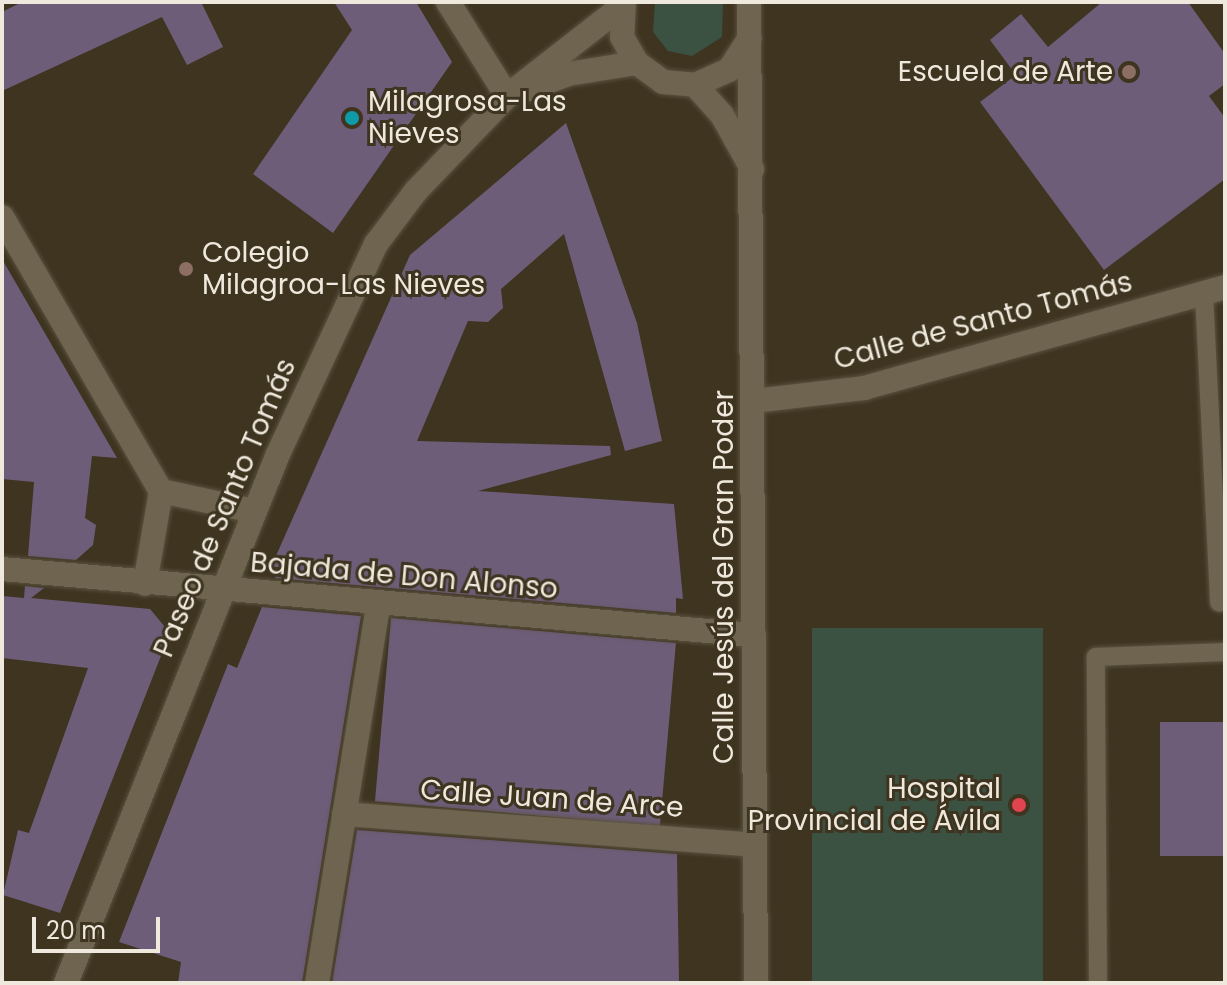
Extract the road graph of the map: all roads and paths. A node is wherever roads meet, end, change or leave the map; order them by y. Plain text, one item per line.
1 (448, 2) edge
2 (749, 2) edge
3 (623, 4) edge
4 (750, 38) junction
5 (637, 63) junction
6 (695, 85) junction
7 (507, 96) junction
8 (753, 171) junction
9 (2, 217) edge
10 (1214, 290) edge
11 (754, 401) junction
12 (161, 491) junction
13 (254, 511) junction
14 (2, 569) edge
15 (145, 584) junction
16 (221, 591) junction
17 (1219, 603) dead end
18 (378, 605) junction
19 (754, 635) junction
20 (1225, 652) edge
21 (344, 814) junction
22 (755, 845) junction
23 (66, 983) edge
24 (317, 983) edge
25 (756, 983) edge
26 (1098, 983) edge

1 - 7 street
2 - 4 street, Calle Jesús del Gran Poder
3 - 5 street
3 - 7 street, Paseo de Santo Tomás
4 - 6 street
4 - 8 street, Calle Jesús del Gran Poder
5 - 6 street
5 - 7 street, Paseo de Santo Tomás
6 - 8 street, Calle Jesús del Gran Poder
7 - 13 street, Paseo de Santo Tomás
8 - 11 street, Calle Jesús del Gran Poder
9 - 12 street
10 - 11 street, Calle de Santo Tomás
10 - 17 lane
11 - 19 street, Calle Jesús del Gran Poder
12 - 13 street
12 - 15 street
13 - 16 street, Paseo de Santo Tomás
14 - 15 street, Bajada de Don Alonso
15 - 16 street, Bajada de Don Alonso
16 - 18 street, Bajada de Don Alonso
16 - 23 street, Paseo de Santo Tomás
18 - 19 street, Bajada de Don Alonso
18 - 21 street
19 - 22 street, Calle Jesús del Gran Poder
20 - 26 lane
21 - 22 street, Calle Juan de Arce
21 - 24 street
22 - 25 street, Calle Jesús del Gran Poder

